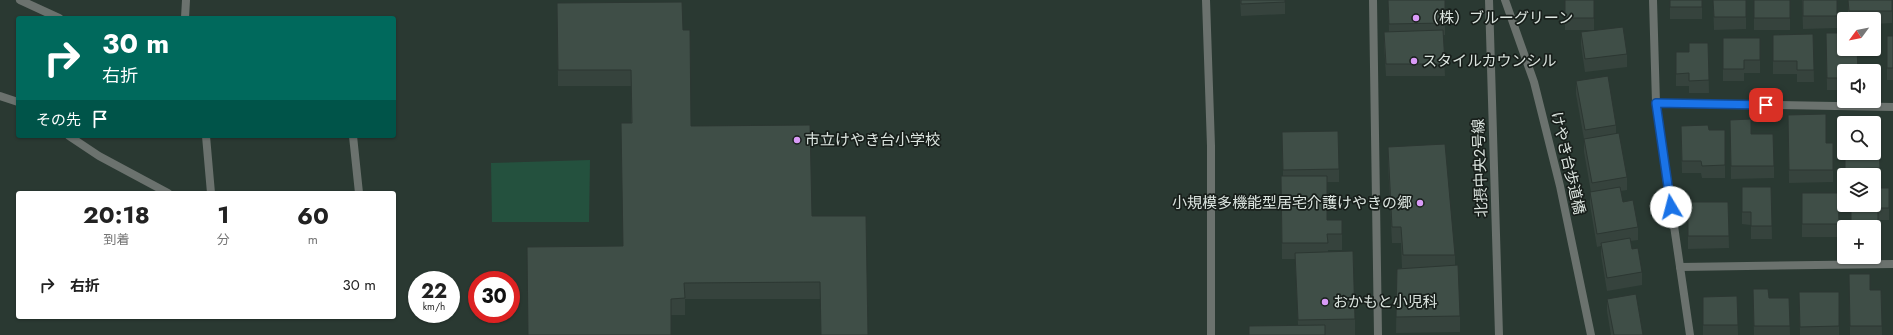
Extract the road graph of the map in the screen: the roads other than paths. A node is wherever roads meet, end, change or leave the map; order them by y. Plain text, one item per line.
1 (20, 0) edge
2 (186, 0) edge
3 (1206, 0) edge
4 (1373, 0) edge
5 (1489, 0) edge
6 (1505, 0) edge
7 (1653, 0) edge
8 (55, 16) edge
9 (185, 16) edge
10 (0, 96) edge
11 (16, 101) edge
12 (1656, 103) junction
13 (1893, 107) edge
14 (72, 138) edge
15 (206, 138) edge
16 (353, 138) edge
17 (164, 191) edge
18 (211, 191) edge
19 (359, 191) edge
20 (1893, 264) edge
21 (1680, 267) junction
22 (1211, 335) edge
23 (1378, 335) edge
24 (1499, 335) edge
25 (1591, 335) edge
26 (1690, 335) edge

1 - 8 street
2 - 9 street
3 - 22 street
4 - 23 street
5 - 24 street, 北摂中央２号線
6 - 25 street, けやき台歩道橋
7 - 12 street
10 - 11 street
12 - 13 street
12 - 21 street
14 - 17 street
15 - 18 street
16 - 19 street
20 - 21 street
21 - 26 street

